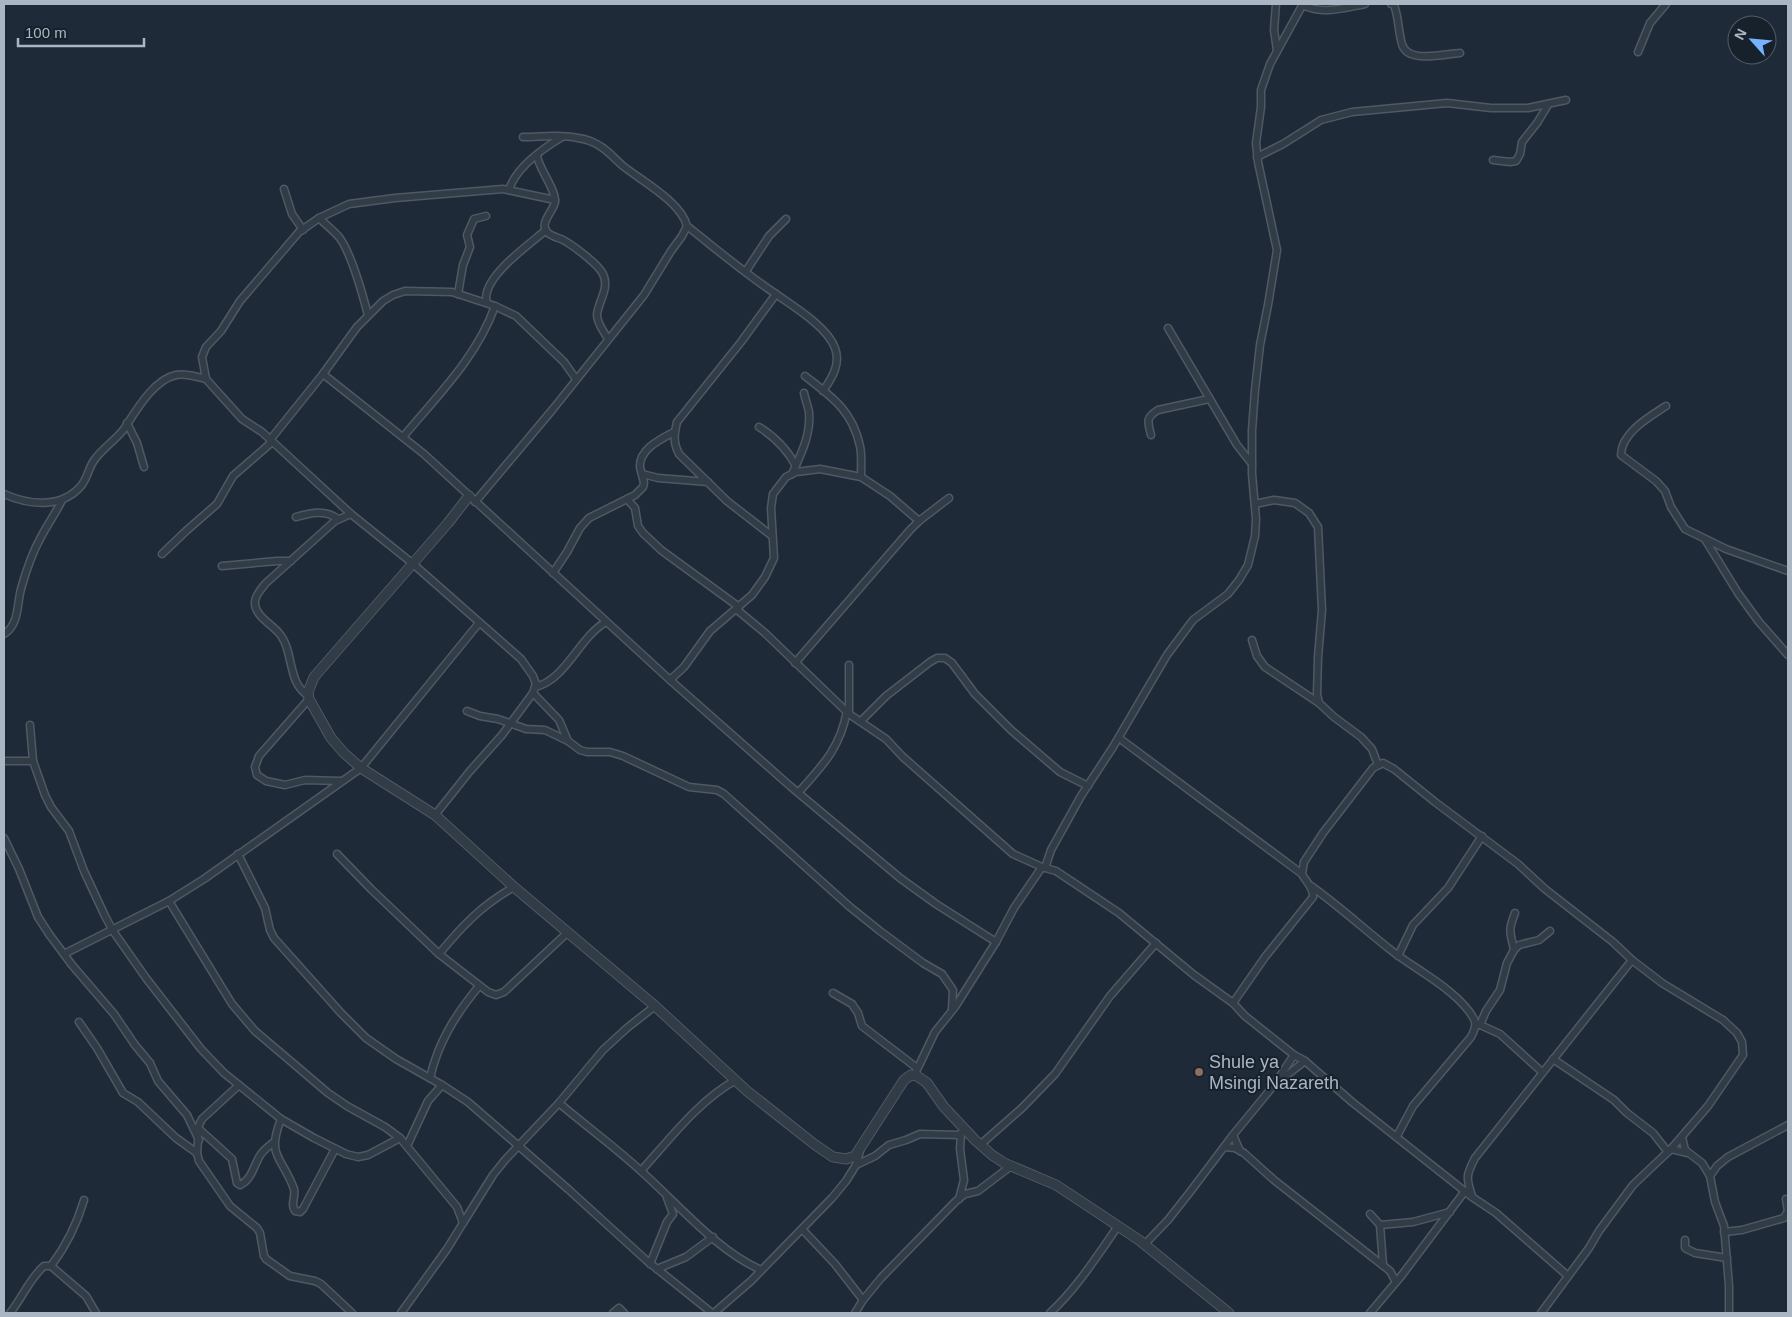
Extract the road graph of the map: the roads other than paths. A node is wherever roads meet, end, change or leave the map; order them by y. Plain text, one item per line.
1 (1276, 4) edge
2 (1365, 4) edge
3 (1392, 4) edge
4 (1666, 4) edge
5 (1303, 5) edge
6 (1278, 50) junction
7 (1638, 52) dead end
8 (1460, 53) dead end
9 (1566, 100) dead end
10 (1548, 105) junction
11 (563, 136) junction
12 (523, 138) dead end
13 (536, 156) junction
14 (1257, 157) junction
15 (1492, 160) dead end
16 (284, 189) dead end
17 (509, 190) junction
18 (555, 200) junction
19 (486, 216) dead end
20 (319, 218) junction
21 (786, 219) dead end
22 (687, 226) junction
23 (302, 230) junction
24 (546, 230) junction
25 (746, 271) junction
26 (458, 294) junction
27 (776, 294) junction
28 (487, 303) junction
29 (495, 306) junction
30 (368, 315) junction
31 (1168, 328) dead end
32 (608, 339) junction
33 (323, 374) junction
34 (805, 376) dead end
35 (576, 379) junction
36 (206, 380) junction
37 (824, 391) junction
38 (804, 393) dead end
39 (1209, 398) junction
40 (1666, 406) dead end
41 (127, 424) junction
42 (759, 427) dead end
43 (674, 432) junction
44 (1151, 435) dead end
45 (404, 437) junction
46 (271, 441) junction
47 (1252, 464) junction
48 (796, 466) junction
49 (144, 467) dead end
50 (642, 474) junction
51 (792, 474) junction
52 (861, 477) junction
53 (708, 482) junction
54 (4, 494) edge
55 (949, 498) dead end
56 (472, 499) junction
57 (628, 499) junction
58 (62, 500) junction
59 (1255, 504) junction
60 (351, 514) junction
61 (296, 517) dead end
62 (338, 519) junction
63 (919, 521) junction
64 (772, 536) junction
65 (1706, 540) junction
66 (162, 554) dead end
67 (291, 561) junction
68 (412, 563) junction
69 (222, 566) dead end
70 (1788, 571) edge
71 (553, 573) junction
72 (738, 608) junction
73 (606, 622) junction
74 (479, 623) junction
75 (4, 634) edge
76 (1252, 640) dead end
77 (1788, 655) edge
78 (795, 663) junction
79 (849, 665) dead end
80 (670, 680) junction
81 (534, 690) junction
82 (309, 698) junction
83 (1318, 703) junction
84 (467, 711) dead end
85 (848, 713) junction
86 (860, 721) junction
87 (510, 724) junction
88 (30, 725) dead end
89 (1119, 738) junction
90 (568, 741) junction
91 (4, 761) edge
92 (33, 761) junction
93 (1378, 765) junction
94 (361, 768) junction
95 (343, 781) junction
96 (1088, 786) junction
97 (799, 792) junction
98 (434, 815) junction
99 (1482, 836) junction
100 (4, 838) edge
101 (238, 854) junction
102 (337, 854) dead end
103 (1043, 868) junction
104 (1302, 874) junction
105 (1310, 886) junction
106 (514, 887) junction
107 (170, 901) junction
108 (1515, 914) dead end
109 (113, 931) junction
110 (1550, 931) dead end
111 (568, 932) junction
112 (996, 942) junction
113 (1156, 943) junction
114 (1514, 949) junction
115 (64, 954) junction
116 (439, 954) junction
117 (1398, 956) junction
118 (1632, 960) junction
119 (479, 986) junction
120 (833, 993) dead end
121 (1233, 1003) junction
122 (655, 1006) junction
123 (952, 1010) junction
124 (79, 1022) dead end
125 (1478, 1024) junction
126 (1294, 1055) junction
127 (1552, 1059) junction
128 (1305, 1061) junction
129 (916, 1072) junction
130 (1542, 1072) junction
131 (430, 1078) junction
132 (736, 1080) junction
133 (239, 1085) junction
134 (442, 1085) junction
135 (1274, 1085) junction
136 (559, 1103) junction
137 (282, 1119) junction
138 (1788, 1125) edge
139 (199, 1129) junction
140 (962, 1131) junction
141 (1233, 1135) junction
142 (1397, 1136) junction
143 (1682, 1137) junction
144 (400, 1138) junction
145 (199, 1140) junction
146 (274, 1142) junction
147 (980, 1145) junction
148 (408, 1146) junction
149 (518, 1146) junction
150 (1224, 1147) junction
151 (335, 1149) junction
152 (860, 1150) junction
153 (1240, 1151) junction
154 (1669, 1151) junction
155 (197, 1153) junction
156 (1688, 1153) junction
157 (856, 1165) junction
158 (1011, 1166) junction
159 (642, 1171) junction
160 (1710, 1176) junction
161 (1465, 1191) junction
162 (665, 1194) junction
163 (1472, 1197) junction
164 (959, 1199) junction
165 (1786, 1199) dead end
166 (84, 1200) dead end
167 (1450, 1212) junction
168 (1370, 1214) dead end
169 (463, 1222) junction
170 (1380, 1225) junction
171 (1118, 1226) junction
172 (802, 1228) junction
173 (1724, 1232) junction
174 (713, 1237) junction
175 (1685, 1240) dead end
176 (1144, 1245) junction
177 (1727, 1258) junction
178 (650, 1264) junction
179 (1383, 1265) junction
180 (51, 1266) junction
181 (657, 1268) junction
182 (761, 1270) junction
183 (1568, 1276) junction
184 (1396, 1282) junction
185 (863, 1300) junction
186 (1052, 1312) edge
187 (10, 1313) edge
188 (96, 1313) edge
189 (352, 1313) edge
190 (401, 1313) edge
191 (613, 1313) edge
192 (624, 1313) edge
193 (713, 1313) edge
194 (855, 1313) edge
195 (1229, 1313) edge
196 (1370, 1313) edge
197 (1542, 1313) edge
198 (1729, 1313) edge

1 - 6 street
2 - 5 street
3 - 8 street
4 - 7 street
5 - 6 street
6 - 14 street
9 - 10 street
10 - 14 street
10 - 15 street
11 - 12 street
11 - 13 street
11 - 22 street
13 - 17 street
13 - 18 street
14 - 47 street
16 - 23 street
17 - 18 street
17 - 20 street
18 - 24 street
19 - 26 street
20 - 23 street
20 - 30 street
21 - 25 street
22 - 25 street
22 - 32 street
23 - 36 street
24 - 28 street
24 - 32 street
25 - 27 street
26 - 28 street
26 - 30 street
27 - 37 street
27 - 43 street
28 - 29 street
29 - 35 street
29 - 45 street
30 - 33 street
31 - 39 street
32 - 35 street
33 - 45 street
33 - 46 street
34 - 37 street
35 - 56 street
36 - 41 street
36 - 46 street
37 - 52 street
38 - 48 street
39 - 44 street
39 - 47 street
40 - 65 street
41 - 49 street
41 - 58 street
42 - 48 street
43 - 50 street
43 - 53 street
45 - 56 street
46 - 60 street
46 - 66 street
47 - 59 street
48 - 51 street
50 - 53 street
50 - 57 street
51 - 52 street
51 - 64 street
52 - 63 street
53 - 64 street
54 - 58 street
55 - 63 street
56 - 68 street
56 - 71 street
57 - 71 street
57 - 72 street
58 - 75 street
59 - 83 street
59 - 89 street
60 - 62 street
60 - 68 street
61 - 62 street
62 - 67 street
63 - 78 street
64 - 72 street
65 - 70 street
65 - 77 street
67 - 69 street
67 - 82 street
68 - 74 street
68 - 82 street
71 - 73 street
72 - 78 street
72 - 80 street
73 - 80 street
73 - 81 street
74 - 81 street
74 - 94 street
76 - 83 street
78 - 85 street
79 - 85 street
80 - 97 street
81 - 87 street
81 - 90 street
82 - 94 street
82 - 95 street
83 - 93 street
84 - 87 street
85 - 86 street
85 - 97 street
86 - 96 street
86 - 103 street
87 - 90 street
87 - 98 street
88 - 92 street
89 - 96 street
89 - 104 street
90 - 123 street
91 - 92 street
92 - 109 street
93 - 99 street
93 - 104 street
94 - 95 street
94 - 98 street
95 - 101 street
96 - 103 street
97 - 112 street
98 - 106 street
99 - 117 street
99 - 118 street
100 - 115 street
101 - 107 street
101 - 131 street
102 - 116 street
103 - 112 street
103 - 113 street
104 - 105 street
105 - 117 street
105 - 121 street
106 - 111 street
106 - 116 street
107 - 109 street
107 - 144 street
108 - 114 street
109 - 115 street
109 - 133 street
110 - 114 street
111 - 119 street
111 - 122 street
112 - 123 street
113 - 121 street
113 - 147 street
114 - 125 street
115 - 145 street
116 - 119 street
117 - 125 street
118 - 127 street
118 - 143 street
119 - 131 street
120 - 129 street
121 - 126 street
122 - 132 street
122 - 136 street
123 - 129 street
124 - 155 street
125 - 130 street
125 - 142 street
126 - 128 street
126 - 135 street
127 - 130 street
127 - 154 street
128 - 135 street
128 - 142 street
129 - 140 street
129 - 152 street
130 - 163 street
131 - 134 street
132 - 152 street
132 - 159 street
133 - 137 street
133 - 139 street
134 - 148 street
134 - 149 street
135 - 141 street
136 - 149 street
136 - 159 street
137 - 146 street
137 - 151 street
138 - 160 street
139 - 145 street
139 - 146 street
140 - 147 street
140 - 157 street
140 - 164 street
141 - 150 street
141 - 153 street
142 - 161 street
143 - 154 street
143 - 156 street
144 - 148 street
144 - 151 street
145 - 155 street
146 - 151 street
147 - 158 street
148 - 169 street
149 - 169 street
149 - 178 street
150 - 153 street
150 - 176 street
152 - 157 street
153 - 179 street
154 - 156 street
154 - 183 street
155 - 189 street
156 - 160 street
157 - 172 street
158 - 164 street
158 - 171 street
159 - 162 street
160 - 173 street
161 - 163 street
161 - 167 street
162 - 174 street
162 - 178 street
163 - 183 street
164 - 185 street
165 - 173 street
166 - 180 street
167 - 170 street
167 - 184 street
168 - 170 street
169 - 190 street
170 - 179 street
171 - 176 street
171 - 186 street
172 - 182 street
172 - 185 street
173 - 177 street
174 - 181 street
174 - 182 street
175 - 177 street
176 - 195 street
177 - 198 street
178 - 181 street
179 - 184 street
180 - 187 street
180 - 188 street
181 - 193 street
182 - 193 street
183 - 197 street
184 - 196 street
185 - 194 street
191 - 192 street

